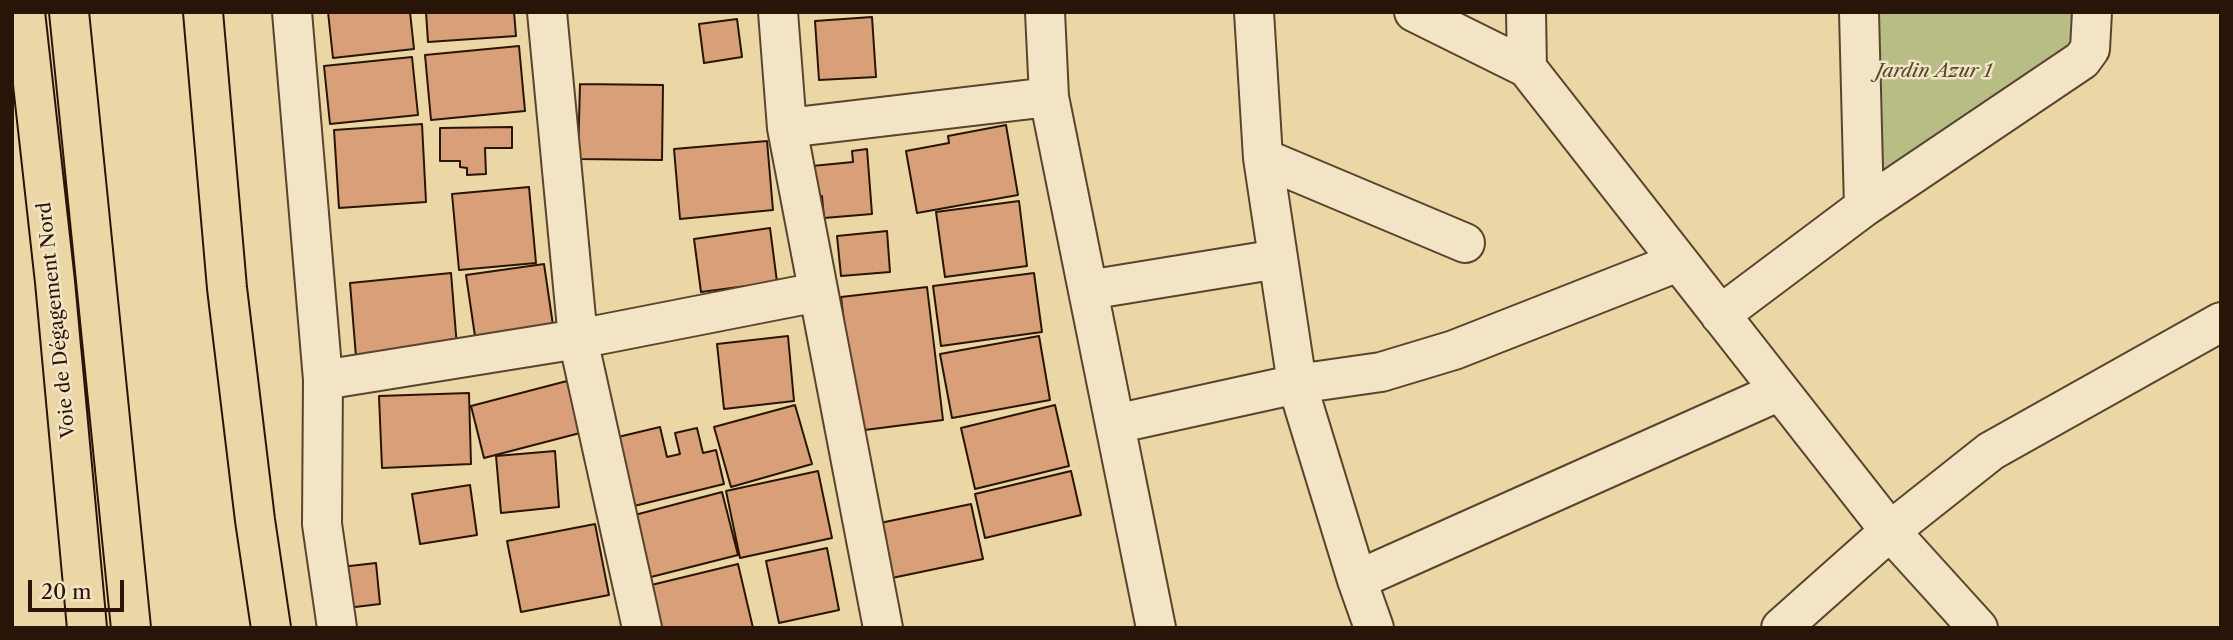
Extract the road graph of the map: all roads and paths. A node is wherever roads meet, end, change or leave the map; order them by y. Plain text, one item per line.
1 (25, 12) edge
2 (69, 12) edge
3 (203, 12) edge
4 (292, 12) edge
5 (547, 12) edge
6 (778, 12) edge
7 (1045, 12) edge
8 (1254, 12) edge
9 (1414, 12) edge
10 (1527, 12) edge
11 (1859, 12) edge
12 (2092, 12) edge
13 (1527, 68) junction
14 (1049, 97) junction
15 (786, 128) junction
16 (1263, 158) junction
17 (1864, 207) junction
18 (1465, 243) dead end
19 (1278, 259) junction
20 (1678, 262) junction
21 (1088, 290) junction
22 (818, 292) junction
23 (1720, 315) junction
24 (2221, 322) edge
25 (578, 340) junction
26 (323, 380) junction
27 (1297, 384) junction
28 (1780, 391) junction
29 (1115, 424) junction
30 (1890, 531) junction
31 (1357, 580) junction
32 (872, 626) edge
33 (88, 628) edge
34 (131, 628) edge
35 (271, 628) edge
36 (337, 628) edge
37 (642, 628) edge
38 (1156, 628) edge
39 (1374, 628) edge
40 (1781, 628) edge
41 (1978, 628) edge

1 - 33 main road, Voie de Dégagement Nord
2 - 34 main road
3 - 35 main road
4 - 26 street
5 - 25 street
6 - 15 street
7 - 14 street
8 - 16 street
9 - 13 street
10 - 13 street
11 - 17 street
12 - 17 street
13 - 20 street
14 - 15 street
14 - 21 street
15 - 22 street
16 - 18 street
16 - 19 street
17 - 23 street
19 - 21 street
19 - 27 street
20 - 23 street
20 - 27 street
21 - 29 street
22 - 25 street
22 - 32 street
23 - 28 street
24 - 30 street
25 - 26 street
25 - 37 street
26 - 36 street
27 - 29 street
27 - 31 street
28 - 30 street
28 - 31 street
29 - 38 street
30 - 40 street
30 - 41 street
31 - 39 street

